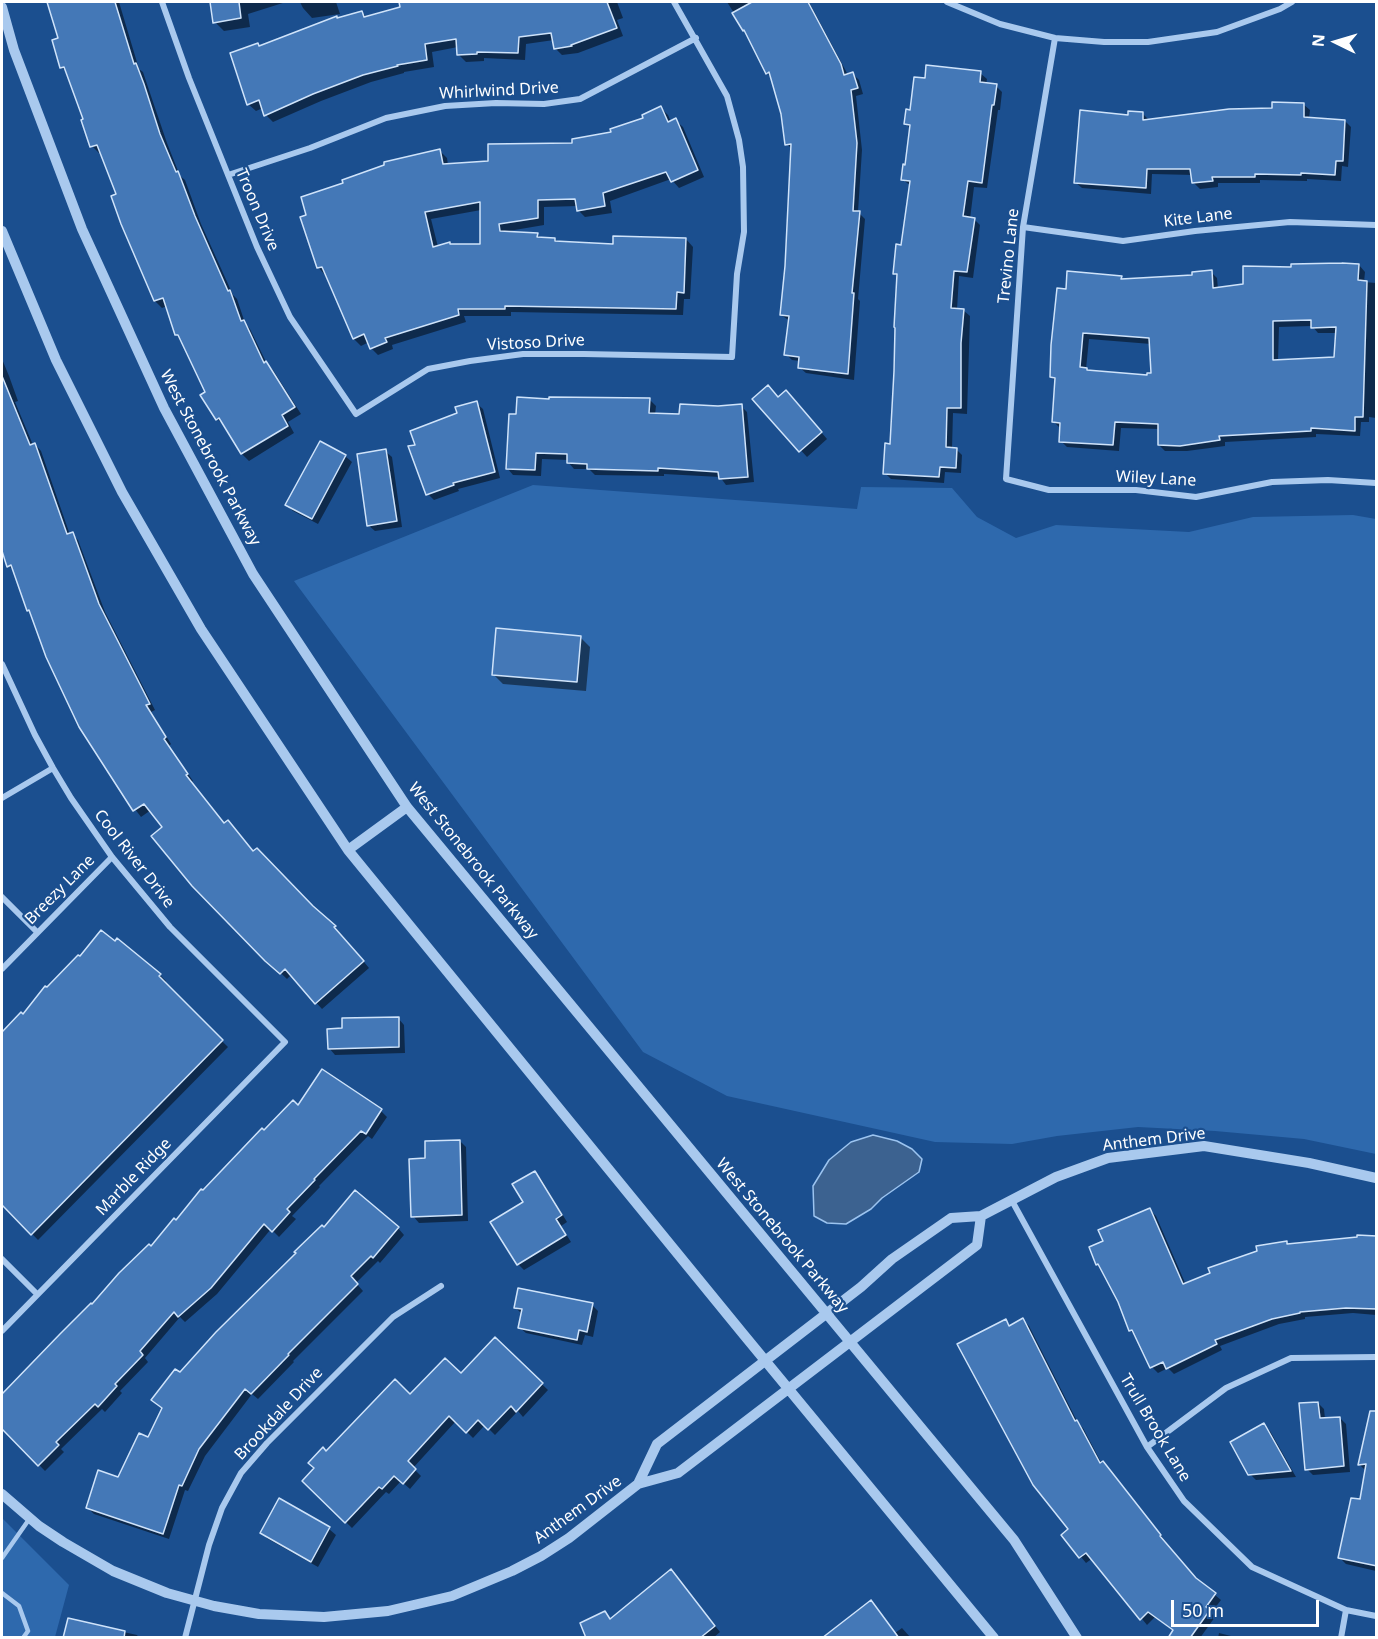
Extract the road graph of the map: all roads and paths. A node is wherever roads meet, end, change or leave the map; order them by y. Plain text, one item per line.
1 (162, 2) edge
2 (674, 2) edge
3 (947, 2) edge
4 (1292, 2) edge
5 (2, 7) edge
6 (696, 38) junction
7 (1055, 38) junction
8 (228, 175) junction
9 (1377, 225) edge
10 (1023, 227) junction
11 (2, 231) edge
12 (356, 414) joint
13 (1006, 478) joint
14 (1377, 483) edge
15 (2, 664) edge
16 (53, 768) junction
17 (2, 798) edge
18 (407, 807) junction
19 (348, 850) junction
20 (112, 856) junction
21 (2, 897) edge
22 (37, 932) junction
23 (2, 969) edge
24 (285, 1042) joint
25 (1377, 1178) edge
26 (1011, 1199) junction
27 (981, 1216) junction
28 (2, 1259) edge
29 (441, 1286) dead end
30 (37, 1294) junction
31 (827, 1313) junction
32 (2, 1331) edge
33 (850, 1341) junction
34 (1377, 1357) edge
35 (765, 1361) junction
36 (788, 1389) junction
37 (1147, 1447) junction
38 (638, 1484) junction
39 (2, 1494) edge
40 (30, 1518) junction
41 (2, 1558) edge
42 (2, 1593) edge
43 (195, 1602) junction
44 (1346, 1610) junction
45 (1377, 1616) edge
46 (23, 1638) edge
47 (185, 1638) edge
48 (994, 1638) edge
49 (1077, 1638) edge
50 (1341, 1638) edge

1 - 8 street, Troon Drive
2 - 6 street
3 - 7 street
4 - 7 street
5 - 18 street, West Stonebrook Parkway
6 - 8 street, Whirlwind Drive
6 - 12 street, Vistoso Drive
7 - 10 street, Trevino Lane
8 - 12 street, Troon Drive
9 - 10 street, Kite Lane
10 - 13 street, Trevino Lane
11 - 19 street
13 - 14 street, Wiley Lane
15 - 16 street, Cool River Drive
16 - 17 street
16 - 20 street, Cool River Drive
18 - 19 street
18 - 31 street, West Stonebrook Parkway
19 - 35 street
20 - 22 street, Breezy Lane
20 - 24 street, Cool River Drive
21 - 22 street
22 - 23 street, Breezy Lane
24 - 30 street, Marble Ridge
25 - 26 street, Anthem Drive
26 - 27 street, Anthem Drive
26 - 37 street, Trull Brook Lane
27 - 31 street, Anthem Drive
27 - 33 street, Anthem Drive
28 - 30 street
29 - 43 street, Brookdale Drive
30 - 32 street, Marble Ridge
31 - 33 street, West Stonebrook Parkway
31 - 35 street, Anthem Drive
33 - 36 street, Anthem Drive
33 - 49 street, West Stonebrook Parkway
34 - 37 street
35 - 36 street
35 - 38 street, Anthem Drive
36 - 38 street, Anthem Drive
36 - 48 street
37 - 44 street, Trull Brook Lane
38 - 43 street, Anthem Drive
39 - 40 street, Anthem Drive
40 - 41 lane
40 - 43 street, Anthem Drive
42 - 46 lane
43 - 47 street, Brookdale Drive
44 - 45 street, Trull Brook Lane
44 - 50 street

